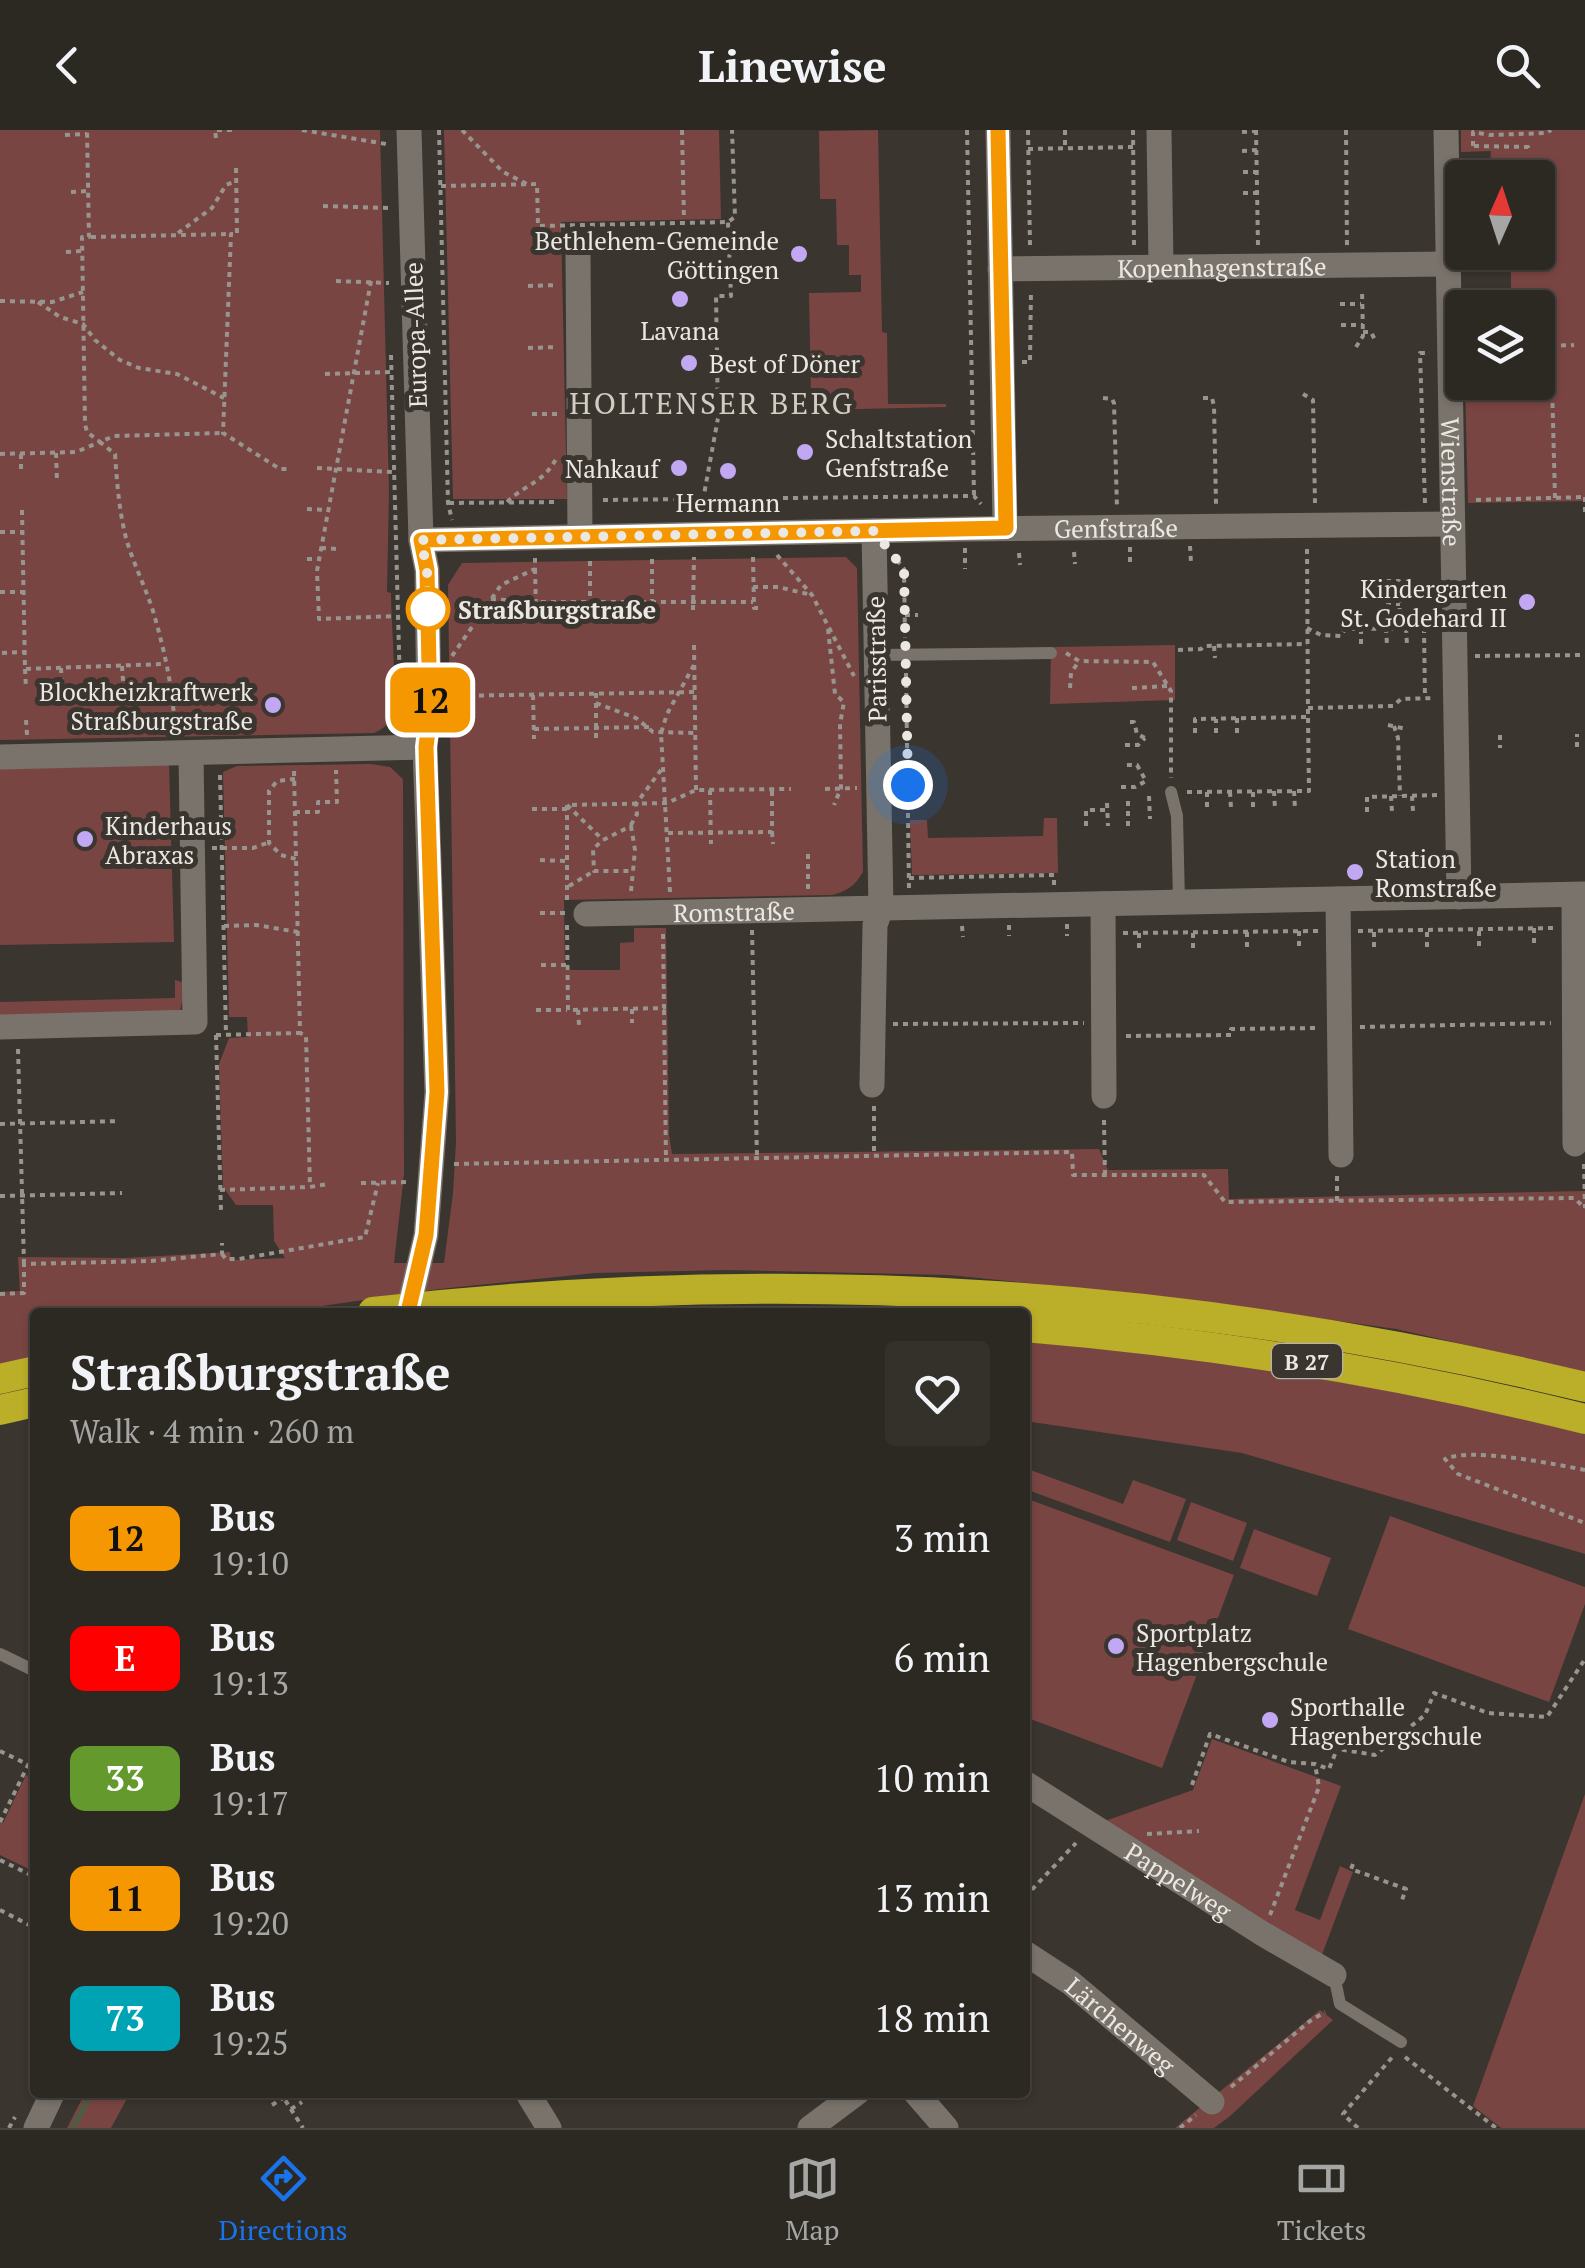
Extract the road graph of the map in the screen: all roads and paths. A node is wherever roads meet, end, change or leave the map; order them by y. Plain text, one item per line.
1 (236, 130) edge
2 (302, 130) edge
3 (386, 130) edge
4 (409, 130) edge
5 (462, 130) edge
6 (682, 130) edge
7 (732, 130) edge
8 (967, 130) edge
9 (998, 130) edge
10 (1065, 130) edge
11 (1132, 130) edge
12 (1158, 130) edge
13 (1346, 130) edge
14 (1551, 130) edge
15 (1256, 131) edge
16 (87, 132) edge
17 (1242, 132) edge
18 (65, 135) dead end
19 (1502, 135) junction
20 (216, 138) dead end
21 (236, 138) dead end
22 (1446, 138) edge
23 (386, 144) junction
24 (1473, 146) junction
25 (1502, 146) junction
26 (1065, 148) junction
27 (1133, 148) junction
28 (1028, 149) dead end
29 (1242, 150) dead end
30 (1257, 150) junction
31 (1528, 154) dead end
32 (386, 160) dead end
33 (236, 168) dead end
34 (1243, 172) dead end
35 (1257, 172) junction
36 (236, 181) junction
37 (527, 184) junction
38 (441, 186) dead end
39 (71, 192) dead end
40 (88, 192) junction
41 (387, 192) dead end
42 (1244, 193) dead end
43 (1258, 193) junction
44 (323, 206) dead end
45 (684, 222) junction
46 (728, 222) junction
47 (231, 234) junction
48 (174, 235) junction
49 (89, 237) junction
50 (82, 251) junction
51 (66, 252) dead end
52 (578, 256) dead end
53 (1355, 264) junction
54 (1445, 264) edge
55 (1258, 265) junction
56 (1161, 266) junction
57 (1135, 267) junction
58 (1000, 269) junction
59 (1447, 270) edge
60 (371, 281) junction
61 (336, 282) dead end
62 (389, 283) dead end
63 (579, 285) junction
64 (528, 286) dead end
65 (83, 292) junction
66 (0, 301) edge
67 (38, 302) junction
68 (1340, 304) dead end
69 (1363, 304) junction
70 (83, 324) junction
71 (1341, 325) dead end
72 (1363, 328) junction
73 (1376, 342) dead end
74 (1574, 345) dead end
75 (1555, 346) edge
76 (580, 347) junction
77 (1356, 347) dead end
78 (528, 348) dead end
79 (1437, 353) dead end
80 (391, 354) dead end
81 (353, 372) junction
82 (392, 372) junction
83 (325, 374) dead end
84 (1302, 394) dead end
85 (224, 398) junction
86 (1104, 398) dead end
87 (1204, 398) dead end
88 (1552, 400) edge
89 (1303, 416) dead end
90 (1313, 416) junction
91 (1204, 417) dead end
92 (1104, 418) dead end
93 (1115, 418) junction
94 (1214, 418) junction
95 (581, 430) junction
96 (222, 433) junction
97 (1304, 436) dead end
98 (1314, 436) junction
99 (1204, 438) dead end
100 (1115, 439) junction
101 (1215, 439) junction
102 (1104, 440) dead end
103 (100, 442) junction
104 (56, 453) junction
105 (0, 454) edge
106 (21, 454) junction
107 (1304, 458) dead end
108 (1314, 458) junction
109 (1205, 459) dead end
110 (1215, 459) junction
111 (1105, 460) dead end
112 (1116, 460) junction
113 (318, 468) dead end
114 (288, 469) dead end
115 (336, 470) junction
116 (394, 472) junction
117 (22, 473) dead end
118 (57, 482) dead end
119 (974, 496) junction
120 (1585, 497) edge
121 (1555, 498) junction
122 (700, 500) junction
123 (448, 502) dead end
124 (507, 502) junction
125 (581, 502) junction
126 (307, 509) dead end
127 (22, 510) dead end
128 (328, 510) junction
129 (1451, 512) junction
130 (1585, 514) edge
131 (1216, 526) junction
132 (1311, 526) junction
133 (1117, 527) junction
134 (1006, 528) junction
135 (874, 531) junction
136 (0, 532) edge
137 (22, 532) junction
138 (753, 533) junction
139 (702, 534) junction
140 (652, 535) junction
141 (585, 536) junction
142 (534, 537) junction
143 (421, 540) junction
144 (321, 548) junction
145 (338, 550) dead end
146 (776, 555) dead end
147 (307, 559) dead end
148 (319, 560) junction
149 (535, 570) junction
150 (1386, 581) dead end
151 (753, 587) junction
152 (0, 592) edge
153 (24, 592) junction
154 (812, 595) junction
155 (491, 598) junction
156 (536, 600) junction
157 (1402, 600) junction
158 (587, 602) junction
159 (649, 602) junction
160 (693, 602) junction
161 (754, 602) junction
162 (1386, 604) dead end
163 (758, 608) dead end
164 (693, 610) dead end
165 (591, 612) dead end
166 (536, 613) dead end
167 (905, 615) junction
168 (918, 615) dead end
169 (397, 616) junction
170 (654, 616) dead end
171 (828, 624) junction
172 (1308, 628) junction
173 (1386, 628) junction
174 (1403, 628) junction
175 (1424, 628) junction
176 (1454, 628) junction
177 (1360, 629) junction
178 (1342, 636) junction
179 (1308, 644) junction
180 (1407, 644) dead end
181 (694, 645) dead end
182 (1258, 645) junction
183 (1279, 645) junction
184 (1387, 645) dead end
185 (1214, 646) junction
186 (1237, 646) junction
187 (1342, 646) dead end
188 (1361, 646) dead end
189 (1178, 650) dead end
190 (1193, 650) junction
191 (25, 652) junction
192 (1279, 652) dead end
193 (2, 653) edge
194 (1258, 653) dead end
195 (1051, 654) joint
196 (1237, 654) dead end
197 (876, 655) junction
198 (905, 655) junction
199 (1585, 655) edge
200 (1454, 656) junction
201 (1194, 658) dead end
202 (1215, 658) dead end
203 (1079, 661) junction
204 (164, 664) junction
205 (694, 665) junction
206 (122, 666) junction
207 (61, 668) junction
208 (444, 668) dead end
209 (25, 669) junction
210 (1168, 686) junction
211 (26, 688) dead end
212 (1070, 688) dead end
213 (1132, 688) dead end
214 (62, 691) dead end
215 (678, 692) junction
216 (694, 692) junction
217 (124, 694) dead end
218 (596, 694) junction
219 (533, 695) junction
220 (414, 697) junction
221 (1425, 698) junction
222 (1455, 698) junction
223 (596, 703) junction
224 (1308, 708) junction
225 (1308, 717) junction
226 (1236, 718) junction
227 (1259, 718) junction
228 (1281, 718) junction
229 (1216, 719) junction
230 (876, 721) junction
231 (1130, 722) dead end
232 (1260, 727) dead end
233 (1281, 727) dead end
234 (596, 728) junction
235 (649, 728) junction
236 (534, 729) junction
237 (1406, 729) dead end
238 (694, 733) junction
239 (1196, 733) dead end
240 (1216, 733) dead end
241 (1237, 733) dead end
242 (661, 734) junction
243 (1577, 734) dead end
244 (1500, 735) dead end
245 (534, 740) dead end
246 (596, 740) dead end
247 (1125, 745) dead end
248 (1577, 746) dead end
249 (1389, 747) dead end
250 (1399, 747) junction
251 (415, 748) junction
252 (1500, 748) dead end
253 (294, 751) junction
254 (182, 754) junction
255 (0, 757) edge
256 (1126, 766) dead end
257 (1389, 768) dead end
258 (1399, 768) junction
259 (662, 770) junction
260 (294, 780) junction
261 (337, 786) dead end
262 (1122, 787) dead end
263 (841, 788) junction
264 (877, 788) junction
265 (772, 789) junction
266 (791, 789) dead end
267 (825, 789) dead end
268 (696, 790) junction
269 (710, 790) junction
270 (1274, 791) junction
271 (1294, 791) junction
272 (1172, 792) junction
273 (1207, 792) junction
274 (1230, 792) junction
275 (1252, 792) junction
276 (1457, 794) junction
277 (1149, 796) dead end
278 (1391, 796) junction
279 (1400, 796) junction
280 (1412, 796) junction
281 (1128, 801) dead end
282 (337, 802) junction
283 (1107, 802) dead end
284 (834, 805) dead end
285 (1253, 807) dead end
286 (1207, 808) dead end
287 (1231, 808) dead end
288 (532, 809) dead end
289 (1295, 809) dead end
290 (339, 810) dead end
291 (1107, 810) junction
292 (1275, 810) dead end
293 (1412, 811) dead end
294 (295, 812) junction
295 (1367, 812) dead end
296 (1392, 812) dead end
297 (1150, 819) dead end
298 (631, 826) junction
299 (1086, 826) dead end
300 (1108, 826) dead end
301 (1128, 826) dead end
302 (772, 832) junction
303 (668, 833) dead end
304 (711, 833) junction
305 (602, 840) junction
306 (269, 843) junction
307 (711, 844) dead end
308 (773, 844) dead end
309 (222, 847) junction
310 (192, 850) junction
311 (808, 854) dead end
312 (296, 860) junction
313 (540, 860) dead end
314 (567, 861) dead end
315 (594, 871) junction
316 (909, 878) junction
317 (567, 887) dead end
318 (1580, 895) edge
319 (1460, 897) junction
320 (1338, 899) junction
321 (1179, 902) junction
322 (1103, 904) junction
323 (1054, 905) junction
324 (880, 908) junction
325 (908, 908) junction
326 (752, 910) junction
327 (808, 910) junction
328 (586, 914) dead end
329 (224, 926) junction
330 (1534, 928) dead end
331 (1479, 929) dead end
332 (1374, 930) dead end
333 (1427, 930) dead end
334 (1298, 931) dead end
335 (298, 932) junction
336 (1246, 932) dead end
337 (1139, 933) dead end
338 (1193, 933) dead end
339 (1374, 946) dead end
340 (1479, 946) dead end
341 (1534, 946) dead end
342 (1427, 947) dead end
343 (1247, 951) dead end
344 (1299, 951) dead end
345 (1193, 952) dead end
346 (1139, 953) dead end
347 (541, 965) dead end
348 (568, 965) dead end
349 (664, 1008) dead end
350 (632, 1009) dead end
351 (536, 1010) dead end
352 (568, 1010) dead end
353 (578, 1010) dead end
354 (1103, 1023) junction
355 (632, 1024) dead end
356 (875, 1024) junction
357 (578, 1025) dead end
358 (9, 1027) edge
359 (206, 1029) junction
360 (300, 1033) junction
361 (226, 1035) junction
362 (872, 1084) joint
363 (1104, 1096) joint
364 (120, 1121) dead end
365 (0, 1124) edge
366 (20, 1124) junction
367 (1575, 1144) joint
368 (1341, 1155) dead end
369 (874, 1156) junction
370 (757, 1158) junction
371 (666, 1160) junction
372 (1105, 1175) junction
373 (430, 1177) junction
374 (378, 1182) junction
375 (402, 1182) dead end
376 (361, 1183) dead end
377 (328, 1184) dead end
378 (310, 1187) junction
379 (220, 1190) junction
380 (122, 1193) dead end
381 (0, 1196) edge
382 (22, 1196) junction
383 (1585, 1208) edge
384 (221, 1211) dead end
385 (222, 1243) dead end
386 (222, 1254) junction
387 (24, 1264) junction
388 (0, 1294) edge
389 (409, 1308) edge
390 (415, 1308) edge
391 (1030, 1328) edge
392 (30, 1372) edge
393 (0, 1379) edge
394 (1585, 1387) edge
395 (30, 1403) edge
396 (0, 1410) edge
397 (1585, 1419) edge
398 (1585, 1470) edge
399 (1585, 1523) edge
400 (0, 1654) edge
401 (1585, 1659) edge
402 (30, 1669) edge
403 (0, 1751) edge
404 (30, 1761) edge
405 (1315, 1764) junction
406 (28, 1765) junction
407 (1192, 1785) dead end
408 (1030, 1786) edge
409 (0, 1796) edge
410 (10, 1801) junction
411 (0, 1822) edge
412 (1093, 1825) junction
413 (1199, 1830) dead end
414 (1134, 1835) dead end
415 (0, 1860) edge
416 (1353, 1864) dead end
417 (30, 1874) edge
418 (1030, 1892) edge
419 (1402, 1900) dead end
420 (0, 1910) edge
421 (30, 1925) edge
422 (1263, 1934) junction
423 (1031, 1964) edge
424 (1334, 1975) joint
425 (1340, 2004) junction
426 (1402, 2042) dead end
427 (51, 2098) edge
428 (278, 2098) edge
429 (283, 2098) edge
430 (530, 2098) edge
431 (850, 2098) edge
432 (920, 2098) edge
433 (302, 2102) dead end
434 (1212, 2102) junction
435 (272, 2105) dead end
436 (291, 2110) junction
437 (301, 2126) edge
438 (36, 2128) edge
439 (291, 2128) edge
440 (548, 2128) edge
441 (810, 2128) edge
442 (946, 2128) edge
443 (1180, 2128) edge
444 (1358, 2128) edge
445 (1496, 2128) edge

1 - 20 path
1 - 21 path
2 - 23 path
3 - 23 path
4 - 143 street, Europa-Allee
5 - 37 path
6 - 45 path
7 - 46 path
8 - 119 path
9 - 58 street
10 - 26 path
11 - 27 path
12 - 56 street
13 - 53 path
14 - 19 path
15 - 17 path
15 - 30 path
16 - 18 path
16 - 40 path
19 - 24 path
19 - 25 path
22 - 24 path
23 - 32 path
24 - 25 path
25 - 31 path
26 - 27 path
26 - 28 path
27 - 57 path
29 - 30 path
30 - 35 path
33 - 36 path
34 - 35 path
35 - 43 path
36 - 47 path
36 - 48 path
37 - 38 path
37 - 45 path
39 - 40 path
40 - 49 path
41 - 44 path
42 - 43 path
43 - 55 path
45 - 46 path
46 - 122 path
47 - 48 path
47 - 85 path
48 - 49 path
49 - 50 path
50 - 51 path
50 - 65 path
52 - 63 street
53 - 54 street, Kopenhagenstraße
53 - 55 street, Kopenhagenstraße
53 - 69 path
55 - 56 street, Kopenhagenstraße
56 - 57 street, Kopenhagenstraße
57 - 58 street, Kopenhagenstraße
58 - 134 street
59 - 129 street, Wienstraße
60 - 61 path
60 - 62 path
60 - 81 path
63 - 64 path
63 - 76 street
65 - 67 path
65 - 70 path
66 - 67 path
67 - 70 path
68 - 69 path
69 - 72 path
70 - 85 path
70 - 103 path
71 - 72 path
72 - 73 path
72 - 77 path
74 - 75 path
76 - 78 path
76 - 95 street
79 - 129 path
80 - 82 path
81 - 82 path
81 - 83 path
81 - 115 path
82 - 116 path
84 - 90 path
85 - 96 path
86 - 93 path
87 - 94 path
88 - 121 path
89 - 90 path
90 - 98 path
91 - 94 path
92 - 93 path
93 - 100 path
94 - 101 path
95 - 124 path
95 - 125 street
96 - 103 path
96 - 114 path
97 - 98 path
98 - 108 path
99 - 101 path
100 - 102 path
100 - 112 path
101 - 110 path
103 - 104 path
103 - 204 path
104 - 106 path
104 - 118 path
105 - 106 path
106 - 117 path
107 - 108 path
108 - 132 path
109 - 110 path
110 - 131 path
111 - 112 path
112 - 133 path
113 - 115 path
115 - 116 path
115 - 128 path
116 - 169 path
119 - 122 path
119 - 134 path
120 - 121 path
120 - 130 path
121 - 129 path
122 - 125 path
122 - 139 path
123 - 124 path
124 - 125 path
125 - 141 street
126 - 128 path
127 - 137 path
128 - 144 path
129 - 132 street, Genfstraße
129 - 176 street, Wienstraße
131 - 132 street, Genfstraße
131 - 133 street, Genfstraße
132 - 172 path
133 - 134 street, Genfstraße
134 - 135 street, Genfstraße
135 - 138 street, Genfstraße
135 - 167 path
135 - 197 street, Parisstraße
136 - 137 path
137 - 153 path
138 - 139 street, Genfstraße
138 - 151 path
139 - 140 street, Genfstraße
139 - 160 path
140 - 141 street, Genfstraße
140 - 159 path
141 - 142 street, Genfstraße
141 - 158 path
142 - 143 street, Genfstraße
142 - 149 path
143 - 220 street, Europa-Allee
144 - 145 path
144 - 148 path
146 - 154 path
147 - 148 path
148 - 169 path
149 - 155 path
149 - 156 path
150 - 157 path
151 - 154 path
151 - 161 path
152 - 153 path
153 - 191 path
154 - 171 path
155 - 156 path
155 - 208 path
156 - 158 path
156 - 166 path
157 - 162 path
157 - 174 path
158 - 159 path
158 - 165 path
159 - 160 path
159 - 170 path
160 - 161 path
160 - 164 path
161 - 163 path
167 - 168 path
167 - 198 path
169 - 220 path
171 - 230 path
171 - 263 path
172 - 178 path
172 - 179 path
173 - 174 path
173 - 177 path
173 - 184 path
174 - 175 path
174 - 180 path
175 - 176 path
175 - 221 path
176 - 200 street, Wienstraße
177 - 178 path
177 - 188 path
178 - 187 path
179 - 183 path
179 - 224 path
181 - 205 path
182 - 183 path
182 - 186 path
182 - 194 path
183 - 192 path
185 - 186 path
185 - 190 path
185 - 202 path
186 - 196 path
189 - 190 path
190 - 201 path
191 - 193 path
191 - 209 path
195 - 198 lane
195 - 203 path
197 - 198 lane
197 - 230 street, Parisstraße
198 - 316 path
199 - 200 path
200 - 222 street, Wienstraße
203 - 210 path
203 - 212 path
204 - 206 path
204 - 254 path
205 - 215 path
205 - 216 path
206 - 207 path
206 - 217 path
207 - 209 path
207 - 214 path
209 - 211 path
210 - 213 path
210 - 272 path
215 - 216 path
215 - 218 path
215 - 242 path
216 - 238 path
218 - 219 path
218 - 223 path
219 - 220 path
219 - 236 path
220 - 251 street, Europa-Allee
220 - 251 path
221 - 222 path
221 - 224 path
222 - 276 street, Wienstraße
223 - 234 path
223 - 235 path
224 - 225 path
225 - 228 path
225 - 271 path
226 - 227 path
226 - 229 path
226 - 241 path
227 - 228 path
227 - 232 path
228 - 233 path
229 - 239 path
229 - 240 path
230 - 264 street, Parisstraße
231 - 247 path
234 - 235 path
234 - 236 path
234 - 246 path
235 - 242 path
236 - 245 path
237 - 250 path
238 - 242 path
238 - 268 path
242 - 259 path
243 - 248 path
244 - 252 path
249 - 250 path
250 - 258 path
251 - 253 street
251 - 373 street, Europa-Allee
253 - 254 street
253 - 260 path
254 - 255 street
254 - 309 path
254 - 310 street
256 - 262 path
257 - 258 path
258 - 279 path
259 - 268 path
259 - 298 path
260 - 294 path
260 - 306 path
261 - 282 path
263 - 264 path
263 - 267 path
263 - 284 path
264 - 324 street, Parisstraße
265 - 266 path
265 - 269 path
265 - 302 path
268 - 269 path
269 - 304 path
270 - 271 path
270 - 275 path
270 - 292 path
271 - 289 path
272 - 273 path
272 - 321 lane
273 - 274 path
273 - 286 path
274 - 275 path
274 - 287 path
275 - 285 path
276 - 280 path
276 - 319 street, Wienstraße
277 - 297 path
278 - 279 path
278 - 295 path
278 - 296 path
279 - 280 path
280 - 293 path
281 - 301 path
282 - 290 path
282 - 294 path
283 - 291 path
288 - 305 path
291 - 299 path
291 - 300 path
294 - 312 path
298 - 305 path
298 - 315 path
302 - 304 path
302 - 308 path
303 - 304 path
304 - 307 path
305 - 315 path
306 - 309 path
306 - 312 path
309 - 310 path
309 - 329 path
310 - 359 street
311 - 327 path
312 - 335 path
313 - 314 path
315 - 317 path
316 - 323 path
316 - 325 path
318 - 319 street, Romstraße
318 - 367 street, Romstraße
319 - 320 street, Romstraße
320 - 321 street, Romstraße
320 - 368 street
321 - 322 street, Romstraße
322 - 323 street, Romstraße
322 - 354 street
323 - 325 street, Romstraße
324 - 325 street, Romstraße
324 - 327 street, Romstraße
324 - 356 street
326 - 327 street, Romstraße
326 - 328 street, Romstraße
326 - 370 path
329 - 335 path
329 - 361 path
330 - 341 path
331 - 340 path
332 - 339 path
333 - 342 path
334 - 344 path
335 - 360 path
336 - 343 path
337 - 346 path
338 - 345 path
347 - 348 path
349 - 371 path
350 - 355 path
351 - 352 path
353 - 357 path
354 - 356 path
354 - 363 street
356 - 362 street
358 - 359 street
358 - 366 path
359 - 361 path
359 - 379 path
360 - 361 path
360 - 378 path
362 - 369 path
363 - 372 path
364 - 366 path
365 - 366 path
366 - 382 path
367 - 383 path
369 - 370 path
369 - 372 path
370 - 371 path
371 - 373 path
372 - 383 path
373 - 389 street, Europa-Allee
374 - 375 path
374 - 376 path
374 - 386 path
377 - 378 path
378 - 379 path
379 - 384 path
380 - 382 path
381 - 382 path
382 - 387 path
385 - 386 path
386 - 387 path
387 - 388 path
390 - 394 highway, B 27
391 - 397 highway, B 27
392 - 393 highway
395 - 396 highway
398 - 399 path
400 - 402 lane
401 - 405 path
403 - 406 path
404 - 406 path
405 - 407 path
405 - 422 path
406 - 410 path
408 - 412 street, Pappelweg
409 - 410 path
410 - 411 path
412 - 418 path
412 - 422 street, Pappelweg
413 - 414 path
415 - 417 path
416 - 419 path
420 - 421 path
422 - 424 street, Pappelweg
423 - 434 street, Lärchenweg
424 - 425 lane
425 - 426 lane
425 - 434 path
427 - 438 street
428 - 435 path
429 - 436 path
430 - 440 street
431 - 441 street
432 - 442 street
433 - 436 path
434 - 443 path
436 - 437 path
437 - 439 path
444 - 445 path

